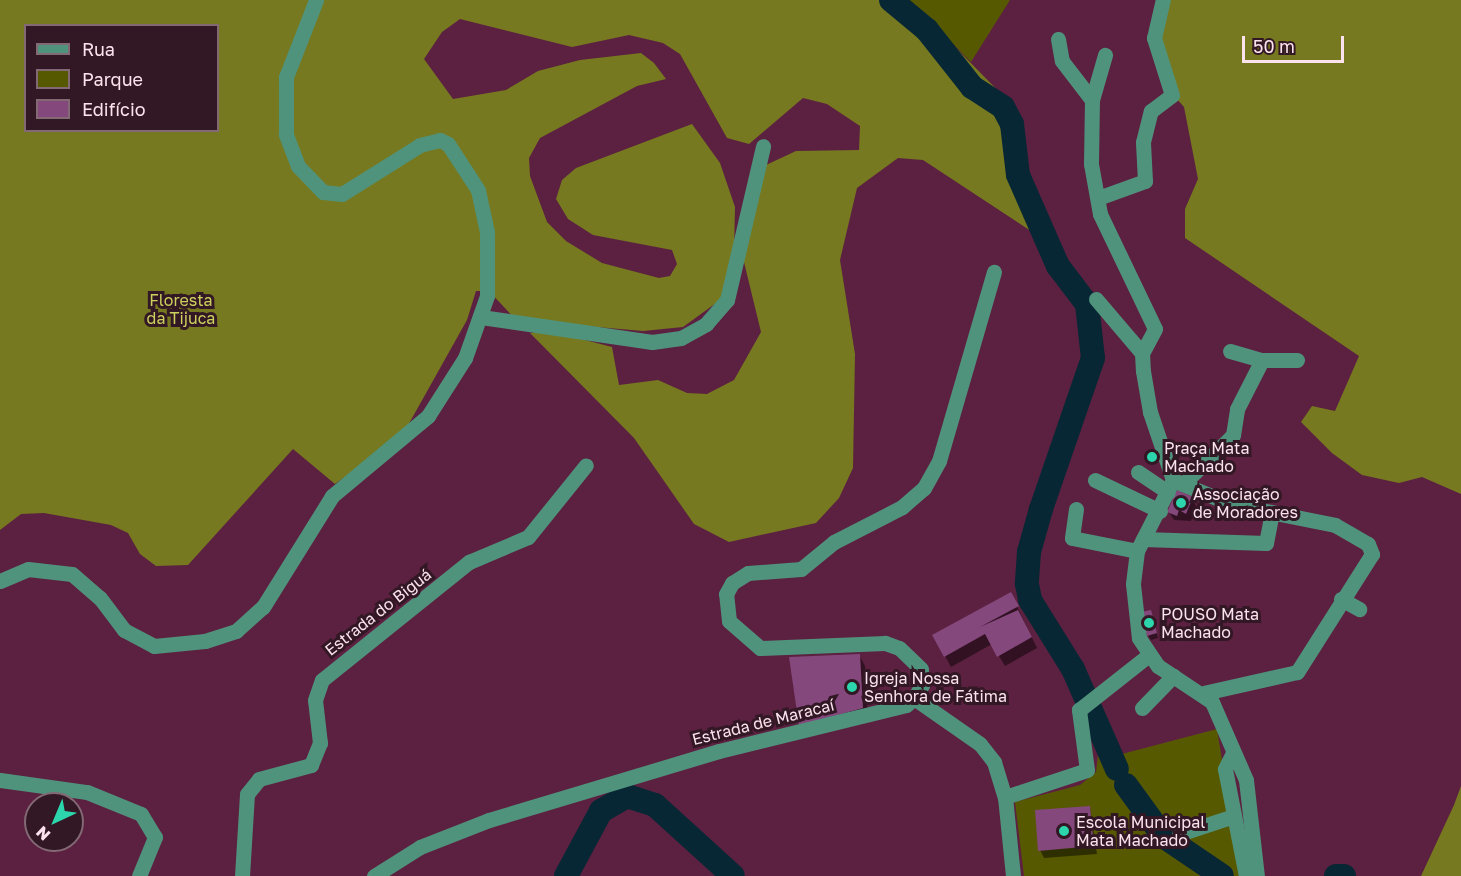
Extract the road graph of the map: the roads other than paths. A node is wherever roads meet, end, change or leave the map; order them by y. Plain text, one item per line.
1 (316, 0) edge
2 (1163, 0) edge
3 (1058, 39) dead end
4 (1105, 55) dead end
5 (1092, 100) junction
6 (763, 146) dead end
7 (1098, 198) junction
8 (994, 272) dead end
9 (1096, 299) dead end
10 (481, 317) junction
11 (1230, 351) dead end
12 (1142, 353) junction
13 (1262, 360) junction
14 (1297, 360) dead end
15 (586, 465) dead end
16 (1138, 472) dead end
17 (1095, 480) dead end
18 (1175, 485) junction
19 (1076, 509) dead end
20 (1160, 511) junction
21 (1271, 518) junction
22 (1143, 544) junction
23 (0, 581) edge
24 (1341, 599) junction
25 (1359, 609) dead end
26 (1149, 656) junction
27 (1173, 676) junction
28 (1204, 693) junction
29 (914, 698) junction
30 (1142, 708) dead end
31 (1233, 753) junction
32 (0, 780) edge
33 (1005, 797) junction
34 (1234, 816) junction
35 (1179, 834) dead end
36 (1013, 872) edge
37 (139, 876) edge
38 (242, 876) edge
39 (374, 876) edge
40 (1246, 876) edge
41 (1257, 876) edge

1 - 10 street
2 - 7 street
3 - 5 street
4 - 5 street
5 - 7 street
6 - 10 street
7 - 12 street
8 - 29 street
9 - 12 street
10 - 23 street
11 - 13 street
12 - 18 street
13 - 14 street
13 - 18 street
15 - 38 street, Estrada do Biguá
16 - 18 street
17 - 20 street
18 - 20 street
18 - 21 street
19 - 22 street
20 - 22 street
21 - 22 street
21 - 24 street
22 - 26 street
24 - 25 street
24 - 28 street
26 - 27 street
26 - 33 street
27 - 28 street
27 - 30 street
28 - 31 street
29 - 33 street
29 - 39 street, Estrada de Maracaí
31 - 34 street
31 - 41 street
32 - 37 street
33 - 36 street
34 - 35 street
34 - 40 street

